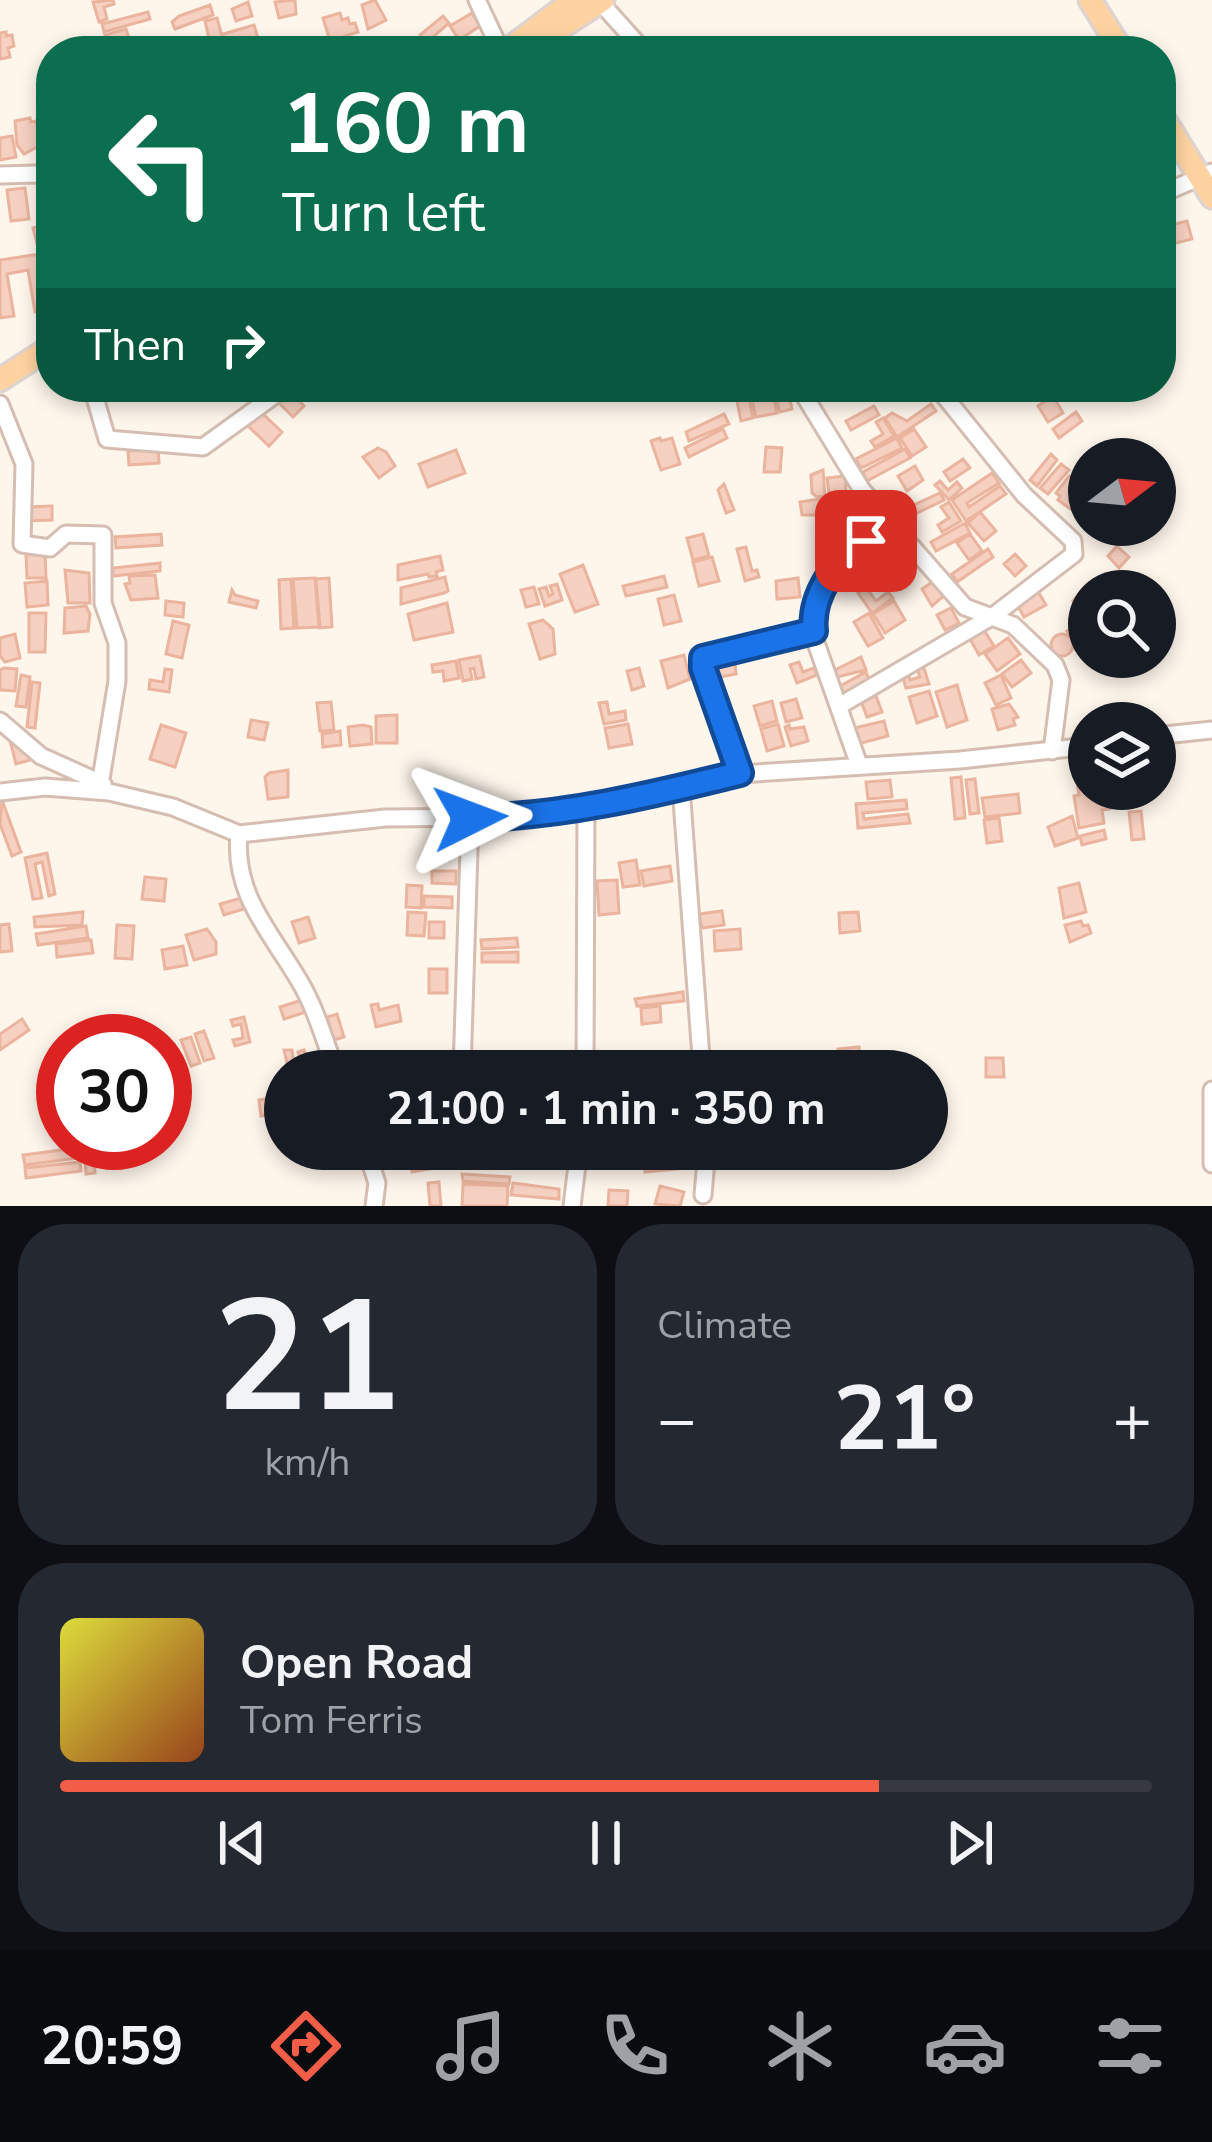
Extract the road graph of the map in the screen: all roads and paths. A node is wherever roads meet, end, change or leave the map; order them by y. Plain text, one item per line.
1 (478, 0) edge
2 (574, 0) edge
3 (1090, 0) edge
4 (602, 1) edge
5 (496, 36) edge
6 (525, 36) edge
7 (548, 36) edge
8 (631, 36) edge
9 (1113, 36) edge
10 (1176, 136) edge
11 (36, 174) edge
12 (0, 175) edge
13 (1208, 182) edge
14 (1176, 190) edge
15 (36, 357) edge
16 (36, 371) edge
17 (0, 380) edge
18 (0, 394) edge
19 (96, 402) edge
20 (266, 402) edge
21 (808, 402) edge
22 (950, 402) edge
23 (0, 404) edge
24 (17, 443) junction
25 (0, 452) edge
26 (903, 536) junction
27 (994, 616) junction
28 (814, 631) junction
29 (839, 706) junction
30 (0, 721) edge
31 (1212, 730) edge
32 (1176, 734) edge
33 (1068, 749) edge
34 (1052, 751) junction
35 (859, 765) junction
36 (740, 773) junction
37 (105, 786) junction
38 (681, 787) junction
39 (0, 792) edge
40 (586, 806) junction
41 (470, 818) junction
42 (239, 834) junction
43 (328, 1050) edge
44 (464, 1050) edge
45 (586, 1050) edge
46 (700, 1050) edge
47 (1212, 1090) edge
48 (1212, 1164) edge
49 (373, 1170) edge
50 (576, 1170) edge
51 (705, 1170) edge
52 (703, 1196) dead end
53 (374, 1206) edge
54 (572, 1206) edge

1 - 5 street
2 - 6 main road
3 - 9 main road
4 - 7 main road
4 - 8 street
10 - 13 main road
11 - 12 street
13 - 14 street
15 - 17 main road
16 - 18 main road
19 - 20 street
21 - 26 street
22 - 27 street
23 - 24 street
24 - 25 street
24 - 37 street
26 - 27 street
26 - 28 street
27 - 29 street
27 - 34 street
28 - 29 street
28 - 36 street
29 - 35 street
30 - 37 street
31 - 32 street
33 - 34 street
34 - 35 street
35 - 36 street
36 - 38 street
37 - 39 street
37 - 42 street
38 - 40 street
38 - 46 street
40 - 41 street
40 - 45 street
41 - 42 street
41 - 44 street
42 - 43 street
47 - 48 street
49 - 53 street
50 - 54 street
51 - 52 street

